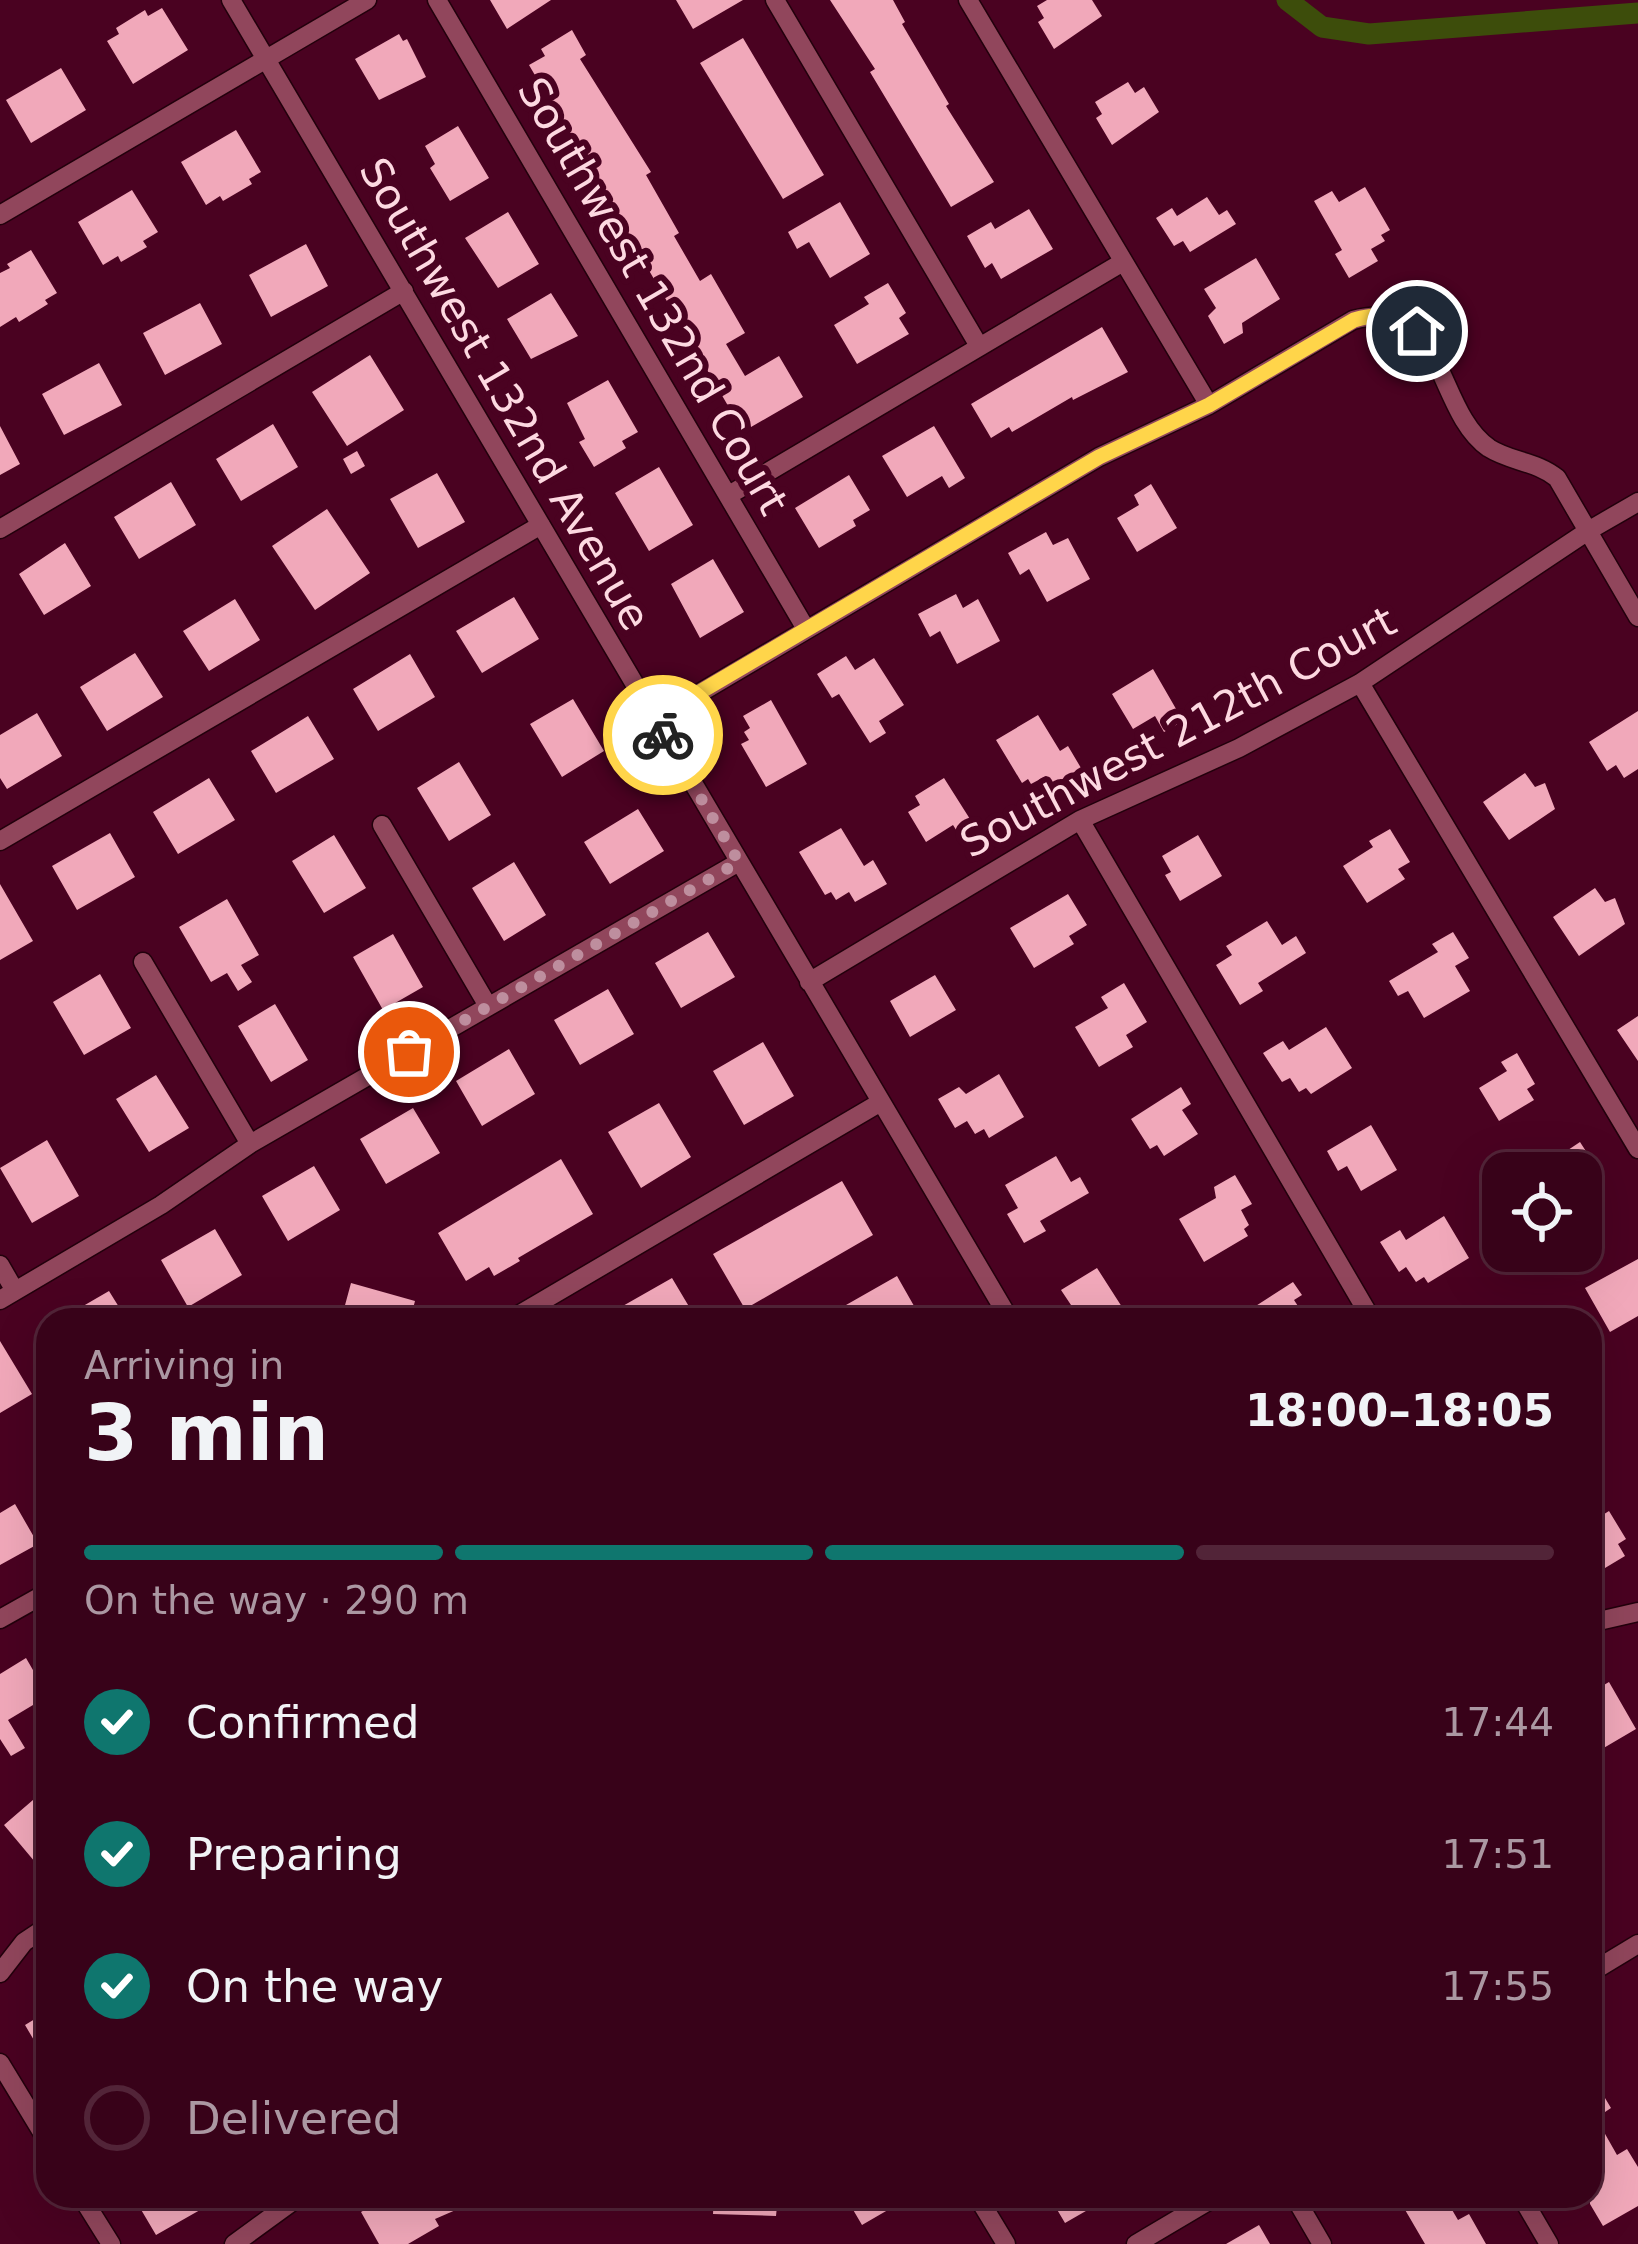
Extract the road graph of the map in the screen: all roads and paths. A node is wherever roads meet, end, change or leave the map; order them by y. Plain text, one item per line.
1 (231, 0) edge
2 (367, 0) edge
3 (436, 0) edge
4 (775, 0) edge
5 (968, 0) edge
6 (266, 58) junction
7 (0, 215) edge
8 (1123, 262) junction
9 (404, 291) junction
10 (979, 346) junction
11 (1209, 405) junction
12 (728, 495) junction
13 (1638, 502) edge
14 (541, 525) junction
15 (0, 529) edge
16 (1588, 531) junction
17 (1638, 617) edge
18 (806, 629) junction
19 (1360, 683) junction
20 (654, 720) junction
21 (1080, 820) junction
22 (382, 825) dead end
23 (0, 841) edge
24 (739, 862) junction
25 (142, 962) dead end
26 (809, 982) junction
27 (488, 1006) junction
28 (880, 1102) junction
29 (250, 1144) junction
30 (1638, 1150) edge
31 (0, 1265) edge
32 (8, 1296) edge
33 (530, 1308) edge
34 (1003, 1308) edge
35 (1365, 1308) edge
36 (36, 1599) edge
37 (1638, 1612) edge
38 (0, 1619) edge
39 (1602, 1620) edge
40 (36, 1934) edge
41 (1638, 1944) edge
42 (1602, 1966) edge
43 (0, 1972) edge
44 (0, 2063) edge
45 (36, 2122) edge
46 (88, 2208) edge
47 (284, 2208) edge
48 (984, 2208) edge
49 (1197, 2208) edge
50 (1301, 2208) edge
51 (1528, 2208) edge
52 (111, 2244) edge
53 (234, 2244) edge
54 (1006, 2244) edge
55 (1136, 2244) edge
56 (1322, 2244) edge
57 (1549, 2244) edge

1 - 6 street, Southwest 132nd Avenue
2 - 6 street
3 - 12 street, Southwest 132nd Court
4 - 10 street
5 - 8 street
6 - 7 street
6 - 9 street, Southwest 132nd Avenue
8 - 10 street
8 - 11 street
9 - 14 street, Southwest 132nd Avenue
9 - 15 street
10 - 12 street
11 - 16 street
11 - 18 street
12 - 18 street, Southwest 132nd Court
13 - 16 street, Southwest 212th Court
14 - 20 street, Southwest 132nd Avenue
14 - 23 street
16 - 17 street
16 - 19 street, Southwest 212th Court
18 - 20 street
19 - 21 street, Southwest 212th Court
19 - 30 street
20 - 24 street, Southwest 132nd Avenue
21 - 26 street, Southwest 212th Court
21 - 35 street
22 - 27 street
24 - 26 street, Southwest 132nd Avenue
24 - 27 street
25 - 29 street
26 - 28 street, Southwest 132nd Avenue
27 - 29 street
28 - 33 street
28 - 34 street, Southwest 132nd Avenue
29 - 32 street
31 - 32 street
36 - 38 street
37 - 39 street
40 - 43 street
41 - 42 street
44 - 45 street
46 - 52 street
47 - 53 street
48 - 54 street
49 - 55 street
50 - 56 street
51 - 57 street

